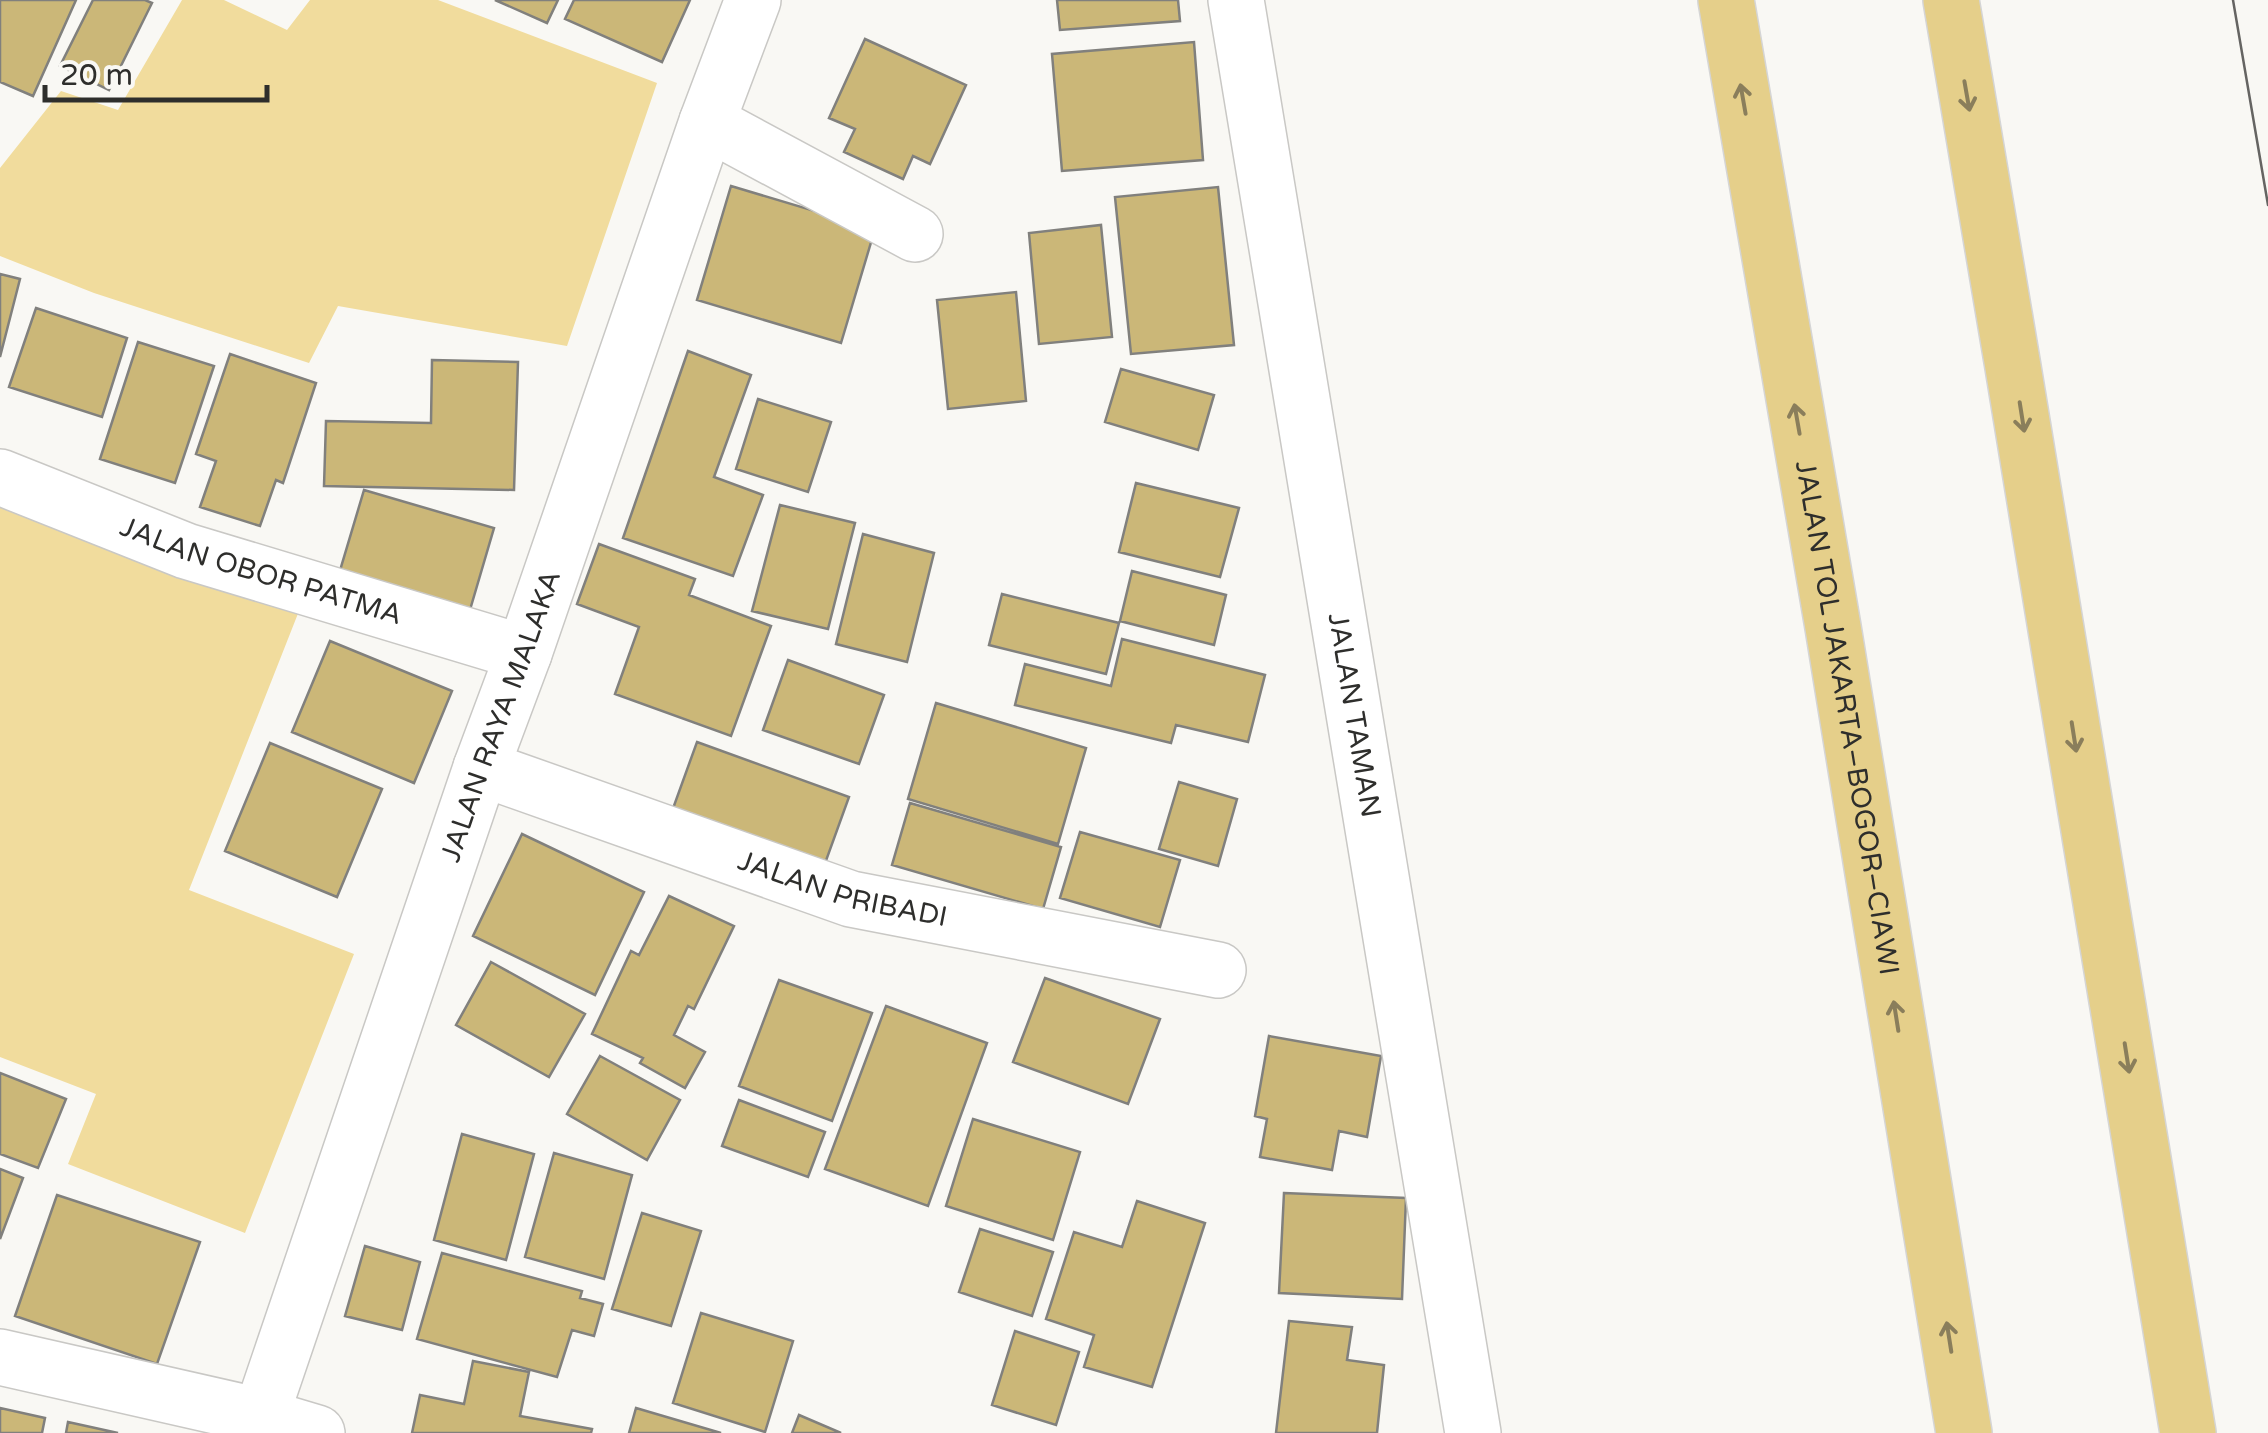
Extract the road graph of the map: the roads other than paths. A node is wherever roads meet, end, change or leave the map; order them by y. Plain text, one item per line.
1 (753, 0) edge
2 (1236, 0) edge
3 (1726, 0) edge
4 (1951, 0) edge
5 (707, 122) junction
6 (915, 234) dead end
7 (0, 476) edge
8 (524, 653) junction
9 (481, 768) junction
10 (1218, 970) dead end
11 (0, 1357) edge
12 (258, 1424) edge
13 (317, 1433) edge
14 (1474, 1433) edge
15 (1964, 1433) edge
16 (2188, 1433) edge

1 - 5 street, JALAN RAYA MALAKA
2 - 14 street, JALAN TAMAN
15 -> 3 highway, JALAN TOL JAKARTA–BOGOR–CIAWI
4 -> 16 highway
5 - 6 street
5 - 8 street, JALAN RAYA MALAKA
7 - 8 street, JALAN OBOR PATMA
8 - 9 street, JALAN RAYA MALAKA
9 - 10 street, JALAN PRIBADI
9 - 12 street, JALAN RAYA MALAKA
11 - 12 street
12 - 13 street

